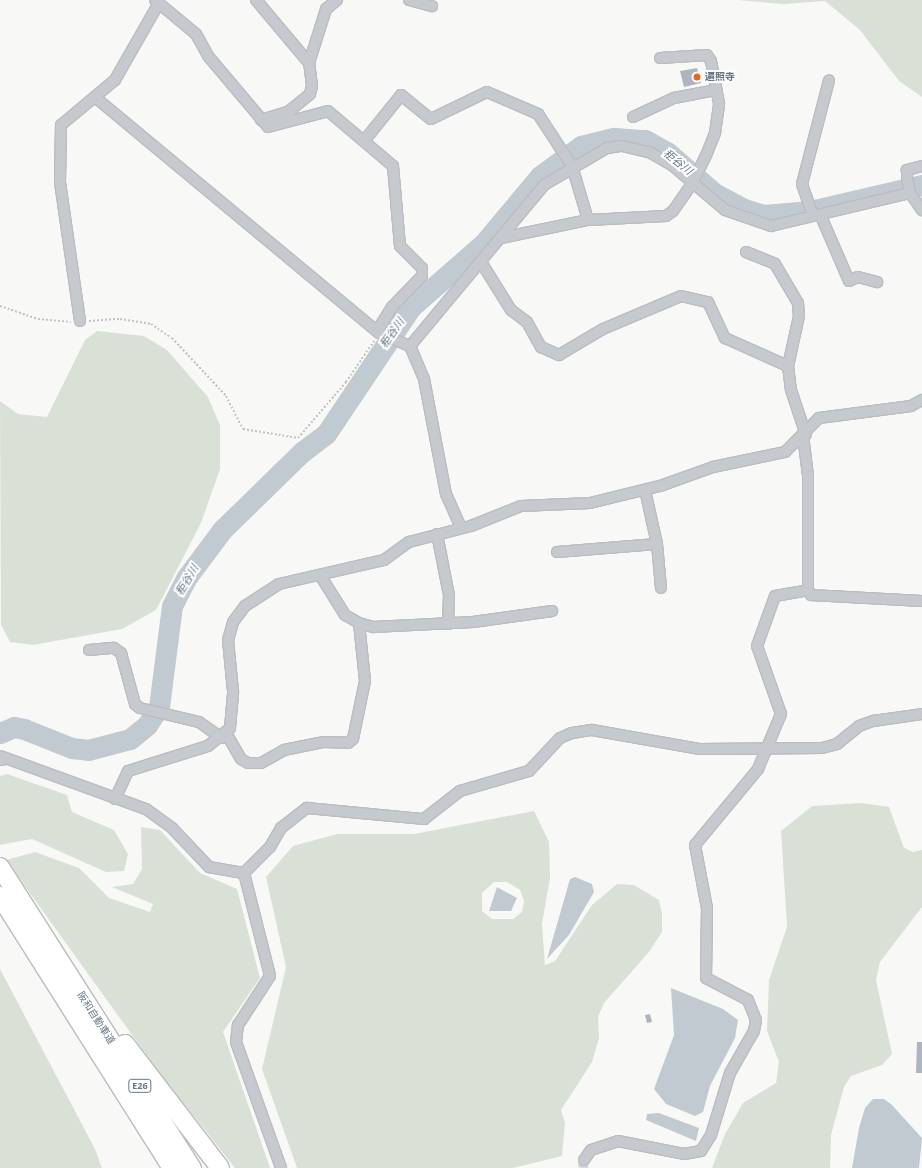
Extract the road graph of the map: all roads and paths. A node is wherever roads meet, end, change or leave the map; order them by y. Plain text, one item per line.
1 (256, 0) edge
2 (337, 0) edge
3 (410, 0) edge
4 (157, 1) edge
5 (432, 6) dead end
6 (660, 58) dead end
7 (309, 63) junction
8 (829, 80) dead end
9 (716, 90) junction
10 (96, 98) junction
11 (633, 117) dead end
12 (261, 120) junction
13 (364, 142) junction
14 (572, 166) junction
15 (922, 166) edge
16 (692, 183) junction
17 (910, 193) junction
18 (922, 210) edge
19 (816, 215) junction
20 (588, 220) junction
21 (501, 238) junction
22 (746, 252) dead end
23 (480, 262) junction
24 (877, 282) dead end
25 (0, 306) edge
26 (80, 321) junction
27 (378, 332) junction
28 (410, 346) junction
29 (788, 366) junction
30 (922, 400) edge
31 (804, 436) junction
32 (645, 490) junction
33 (461, 528) junction
34 (437, 534) junction
35 (657, 544) junction
36 (557, 552) dead end
37 (320, 575) junction
38 (661, 588) dead end
39 (808, 590) junction
40 (922, 601) edge
41 (552, 611) dead end
42 (359, 623) junction
43 (448, 624) junction
44 (89, 650) dead end
45 (922, 714) edge
46 (224, 735) junction
47 (768, 750) junction
48 (1, 758) edge
49 (115, 799) junction
50 (0, 866) edge
51 (244, 873) junction
52 (7, 897) edge
53 (67, 1005) junction
54 (584, 1160) tunnel mouth
55 (157, 1168) edge
56 (172, 1168) edge
57 (192, 1168) edge
58 (220, 1168) edge
59 (281, 1168) edge

1 - 7 street
2 - 7 street
3 - 5 street
4 - 10 street
4 - 12 street
6 - 9 street
7 - 12 street
8 - 19 street
9 - 11 street
9 - 16 street
10 - 26 street
10 - 27 street
12 - 13 street
13 - 14 street
13 - 27 street
14 - 16 street
14 - 20 street
14 - 21 street
15 - 17 street
16 - 19 street
16 - 20 street
17 - 18 street
17 - 19 street
19 - 24 street
20 - 21 street
21 - 23 street
22 - 29 street
23 - 28 street
23 - 29 street
25 - 26 path
26 - 27 path
27 - 28 street
28 - 33 street
29 - 31 street
30 - 31 street
31 - 32 street
31 - 39 street
32 - 33 street
32 - 35 street
33 - 34 street
34 - 37 street
34 - 43 street
35 - 36 street
35 - 38 street
37 - 42 street
37 - 46 street
39 - 40 street
39 - 47 street
41 - 43 street
42 - 43 street
42 - 46 street
44 - 46 street
45 - 47 street
46 - 49 street
47 - 51 street
47 - 54 street
48 - 49 street
49 - 51 street
50 - 52 highway, 阪和自動車道 / E26
51 - 59 street
52 - 53 highway, 阪和自動車道 / E26
52 - 57 highway, 阪和自動車道 / E26
52 - 58 highway
53 - 55 highway
53 - 56 highway, 阪和自動車道 / E26

